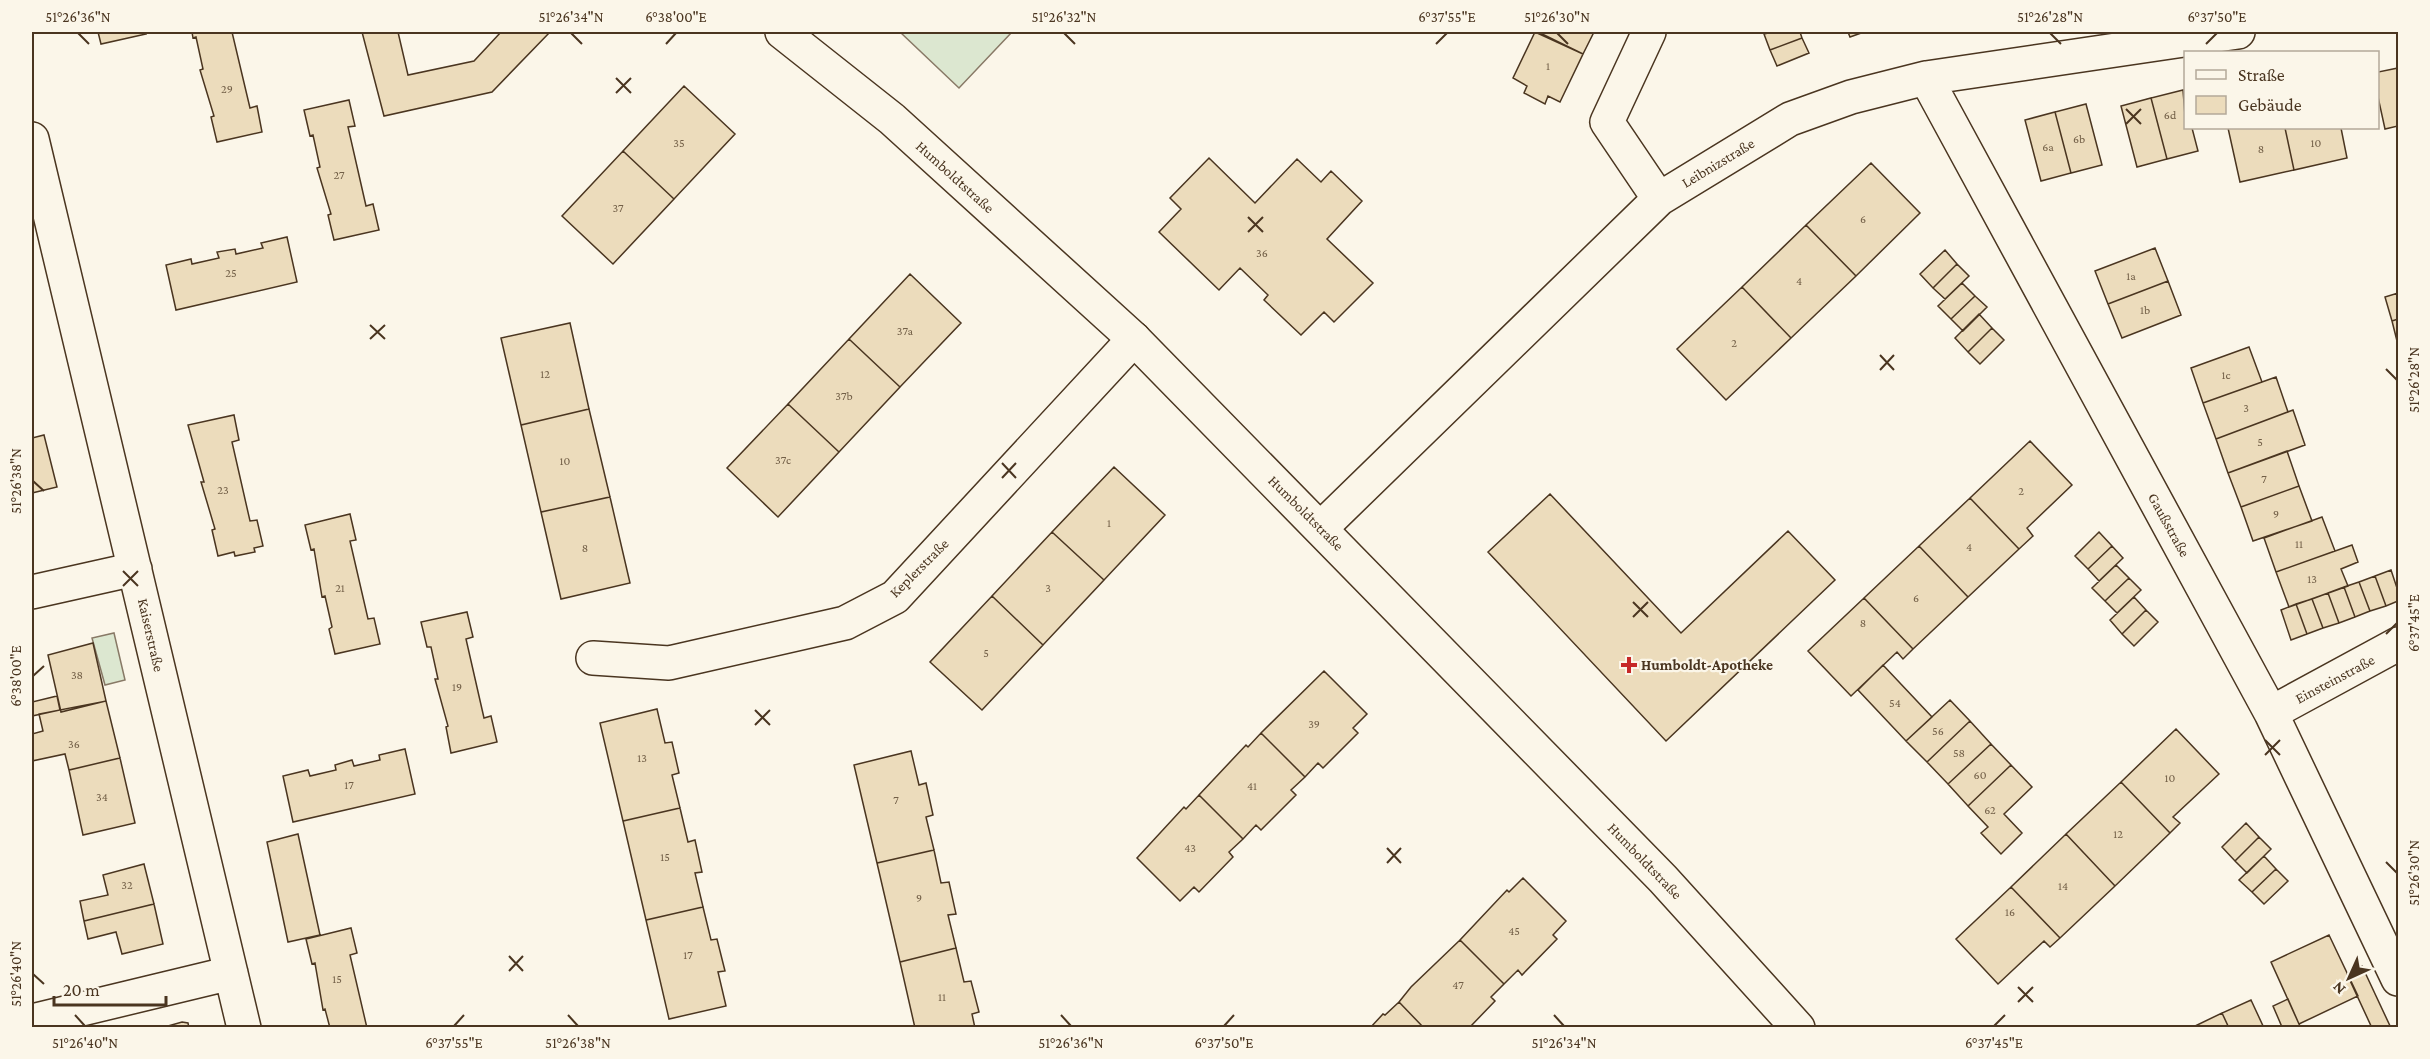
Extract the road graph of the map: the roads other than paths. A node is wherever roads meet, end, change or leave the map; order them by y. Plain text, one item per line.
1 (782, 32) edge
2 (1649, 32) edge
3 (2238, 32) edge
4 (1926, 78) junction
5 (32, 139) edge
6 (1659, 199) junction
7 (1134, 339) junction
8 (1321, 528) junction
9 (135, 569) junction
10 (32, 592) edge
11 (2398, 644) edge
12 (593, 658) dead end
13 (2271, 713) junction
14 (231, 973) junction
15 (2398, 979) edge
16 (32, 1021) edge
17 (244, 1028) edge
18 (1798, 1028) edge

1 - 7 street, Humboldtstraße
2 - 6 street
3 - 4 street, Leibnizstraße
4 - 6 street, Leibnizstraße
4 - 13 street, Gaußstraße
5 - 9 street, Kaiserstraße
6 - 8 street, Leibnizstraße
7 - 8 street, Humboldtstraße
7 - 12 street, Keplerstraße
8 - 18 street, Humboldtstraße
9 - 10 street
9 - 14 street, Kaiserstraße
11 - 13 street, Einsteinstraße
13 - 15 street, Gaußstraße
14 - 16 street
14 - 17 street, Kaiserstraße

